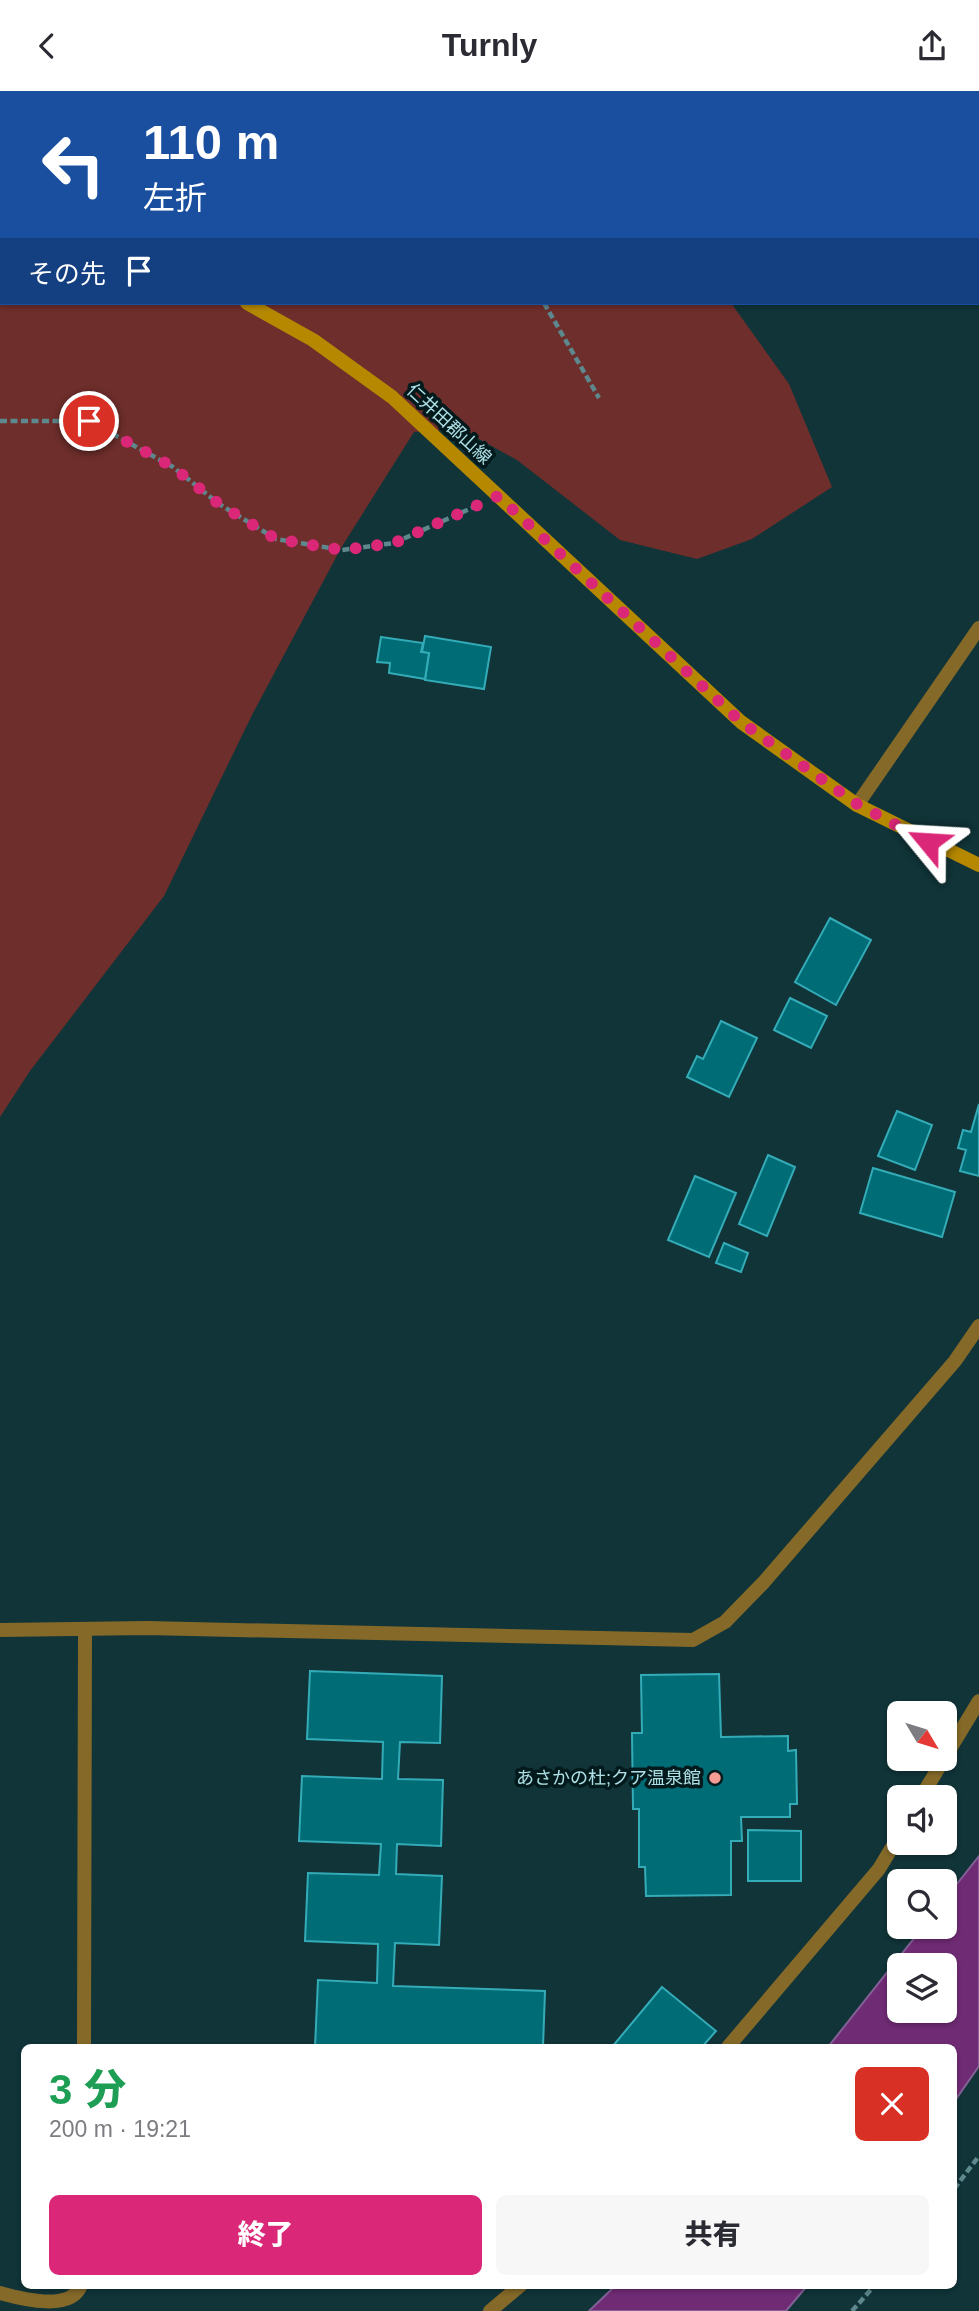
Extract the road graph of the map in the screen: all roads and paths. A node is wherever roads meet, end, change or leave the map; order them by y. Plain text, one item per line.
1 (251, 305) edge
2 (545, 305) edge
3 (599, 398) dead end
4 (0, 421) edge
5 (498, 496) junction
6 (979, 628) edge
7 (857, 804) junction
8 (979, 865) edge
9 (979, 1326) edge
10 (85, 1629) junction
11 (0, 1630) edge
12 (979, 1700) edge
13 (957, 1738) edge
14 (887, 1855) edge
15 (84, 2044) edge
16 (731, 2044) edge
17 (979, 2156) edge
18 (957, 2185) edge
19 (79, 2289) edge
20 (516, 2289) edge
21 (871, 2289) edge
22 (0, 2293) edge
23 (490, 2311) edge
24 (852, 2311) edge

1 - 5 main road, 仁井田郡山線
2 - 3 path
4 - 5 path
5 - 7 main road, 仁井田郡山線
6 - 7 street
7 - 8 main road, 仁井田郡山線
9 - 10 street
10 - 11 street
10 - 15 street
12 - 13 street
14 - 16 street
17 - 18 path
19 - 22 street
20 - 23 street
21 - 24 path

